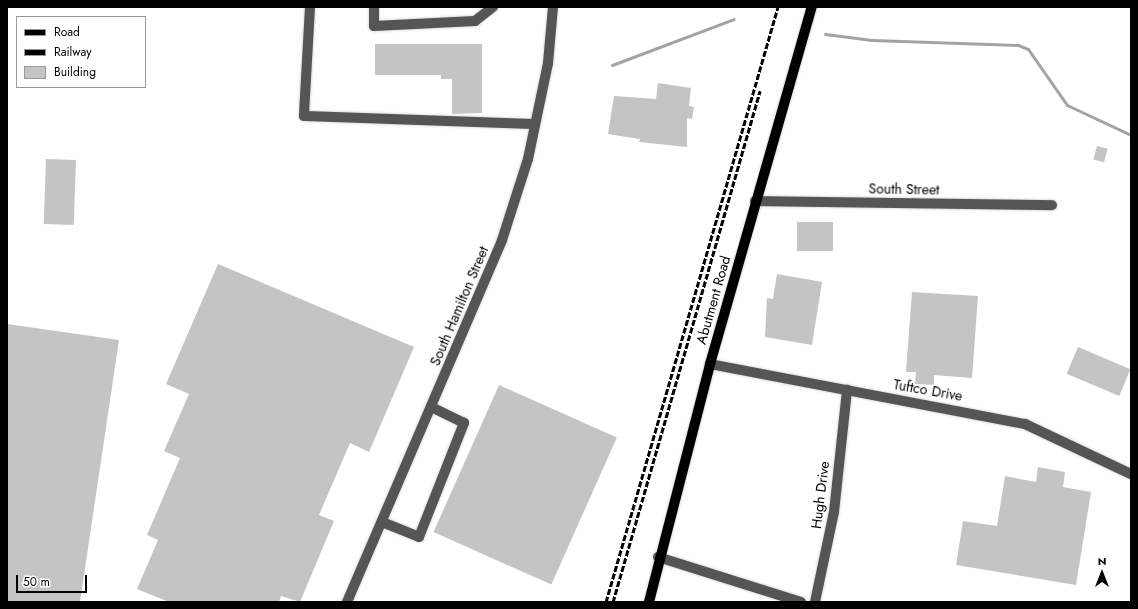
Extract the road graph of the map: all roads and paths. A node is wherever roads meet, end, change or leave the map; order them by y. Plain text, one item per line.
1 (310, 7) edge
2 (374, 7) edge
3 (493, 7) edge
4 (553, 7) edge
5 (812, 7) edge
6 (535, 124) junction
7 (755, 200) junction
8 (1052, 205) dead end
9 (710, 364) junction
10 (847, 390) junction
11 (431, 407) junction
12 (1131, 474) edge
13 (382, 522) junction
14 (658, 557) junction
15 (347, 602) edge
16 (649, 602) edge
17 (801, 602) edge
18 (815, 602) edge

1 - 6 street
2 - 3 street
4 - 6 street, South Hamilton Street
5 - 7 main road, Abutment Road
6 - 11 street, South Hamilton Street
7 - 8 street, South Street
7 - 9 main road, Abutment Road
9 - 10 street, Tuftco Drive
9 - 14 main road, Abutment Road
10 - 12 street, Tuftco Drive
10 - 18 street, Hugh Drive
11 - 13 street, South Hamilton Street
11 - 13 street
13 - 15 street, South Hamilton Street
14 - 16 main road, Abutment Road
14 - 17 street

